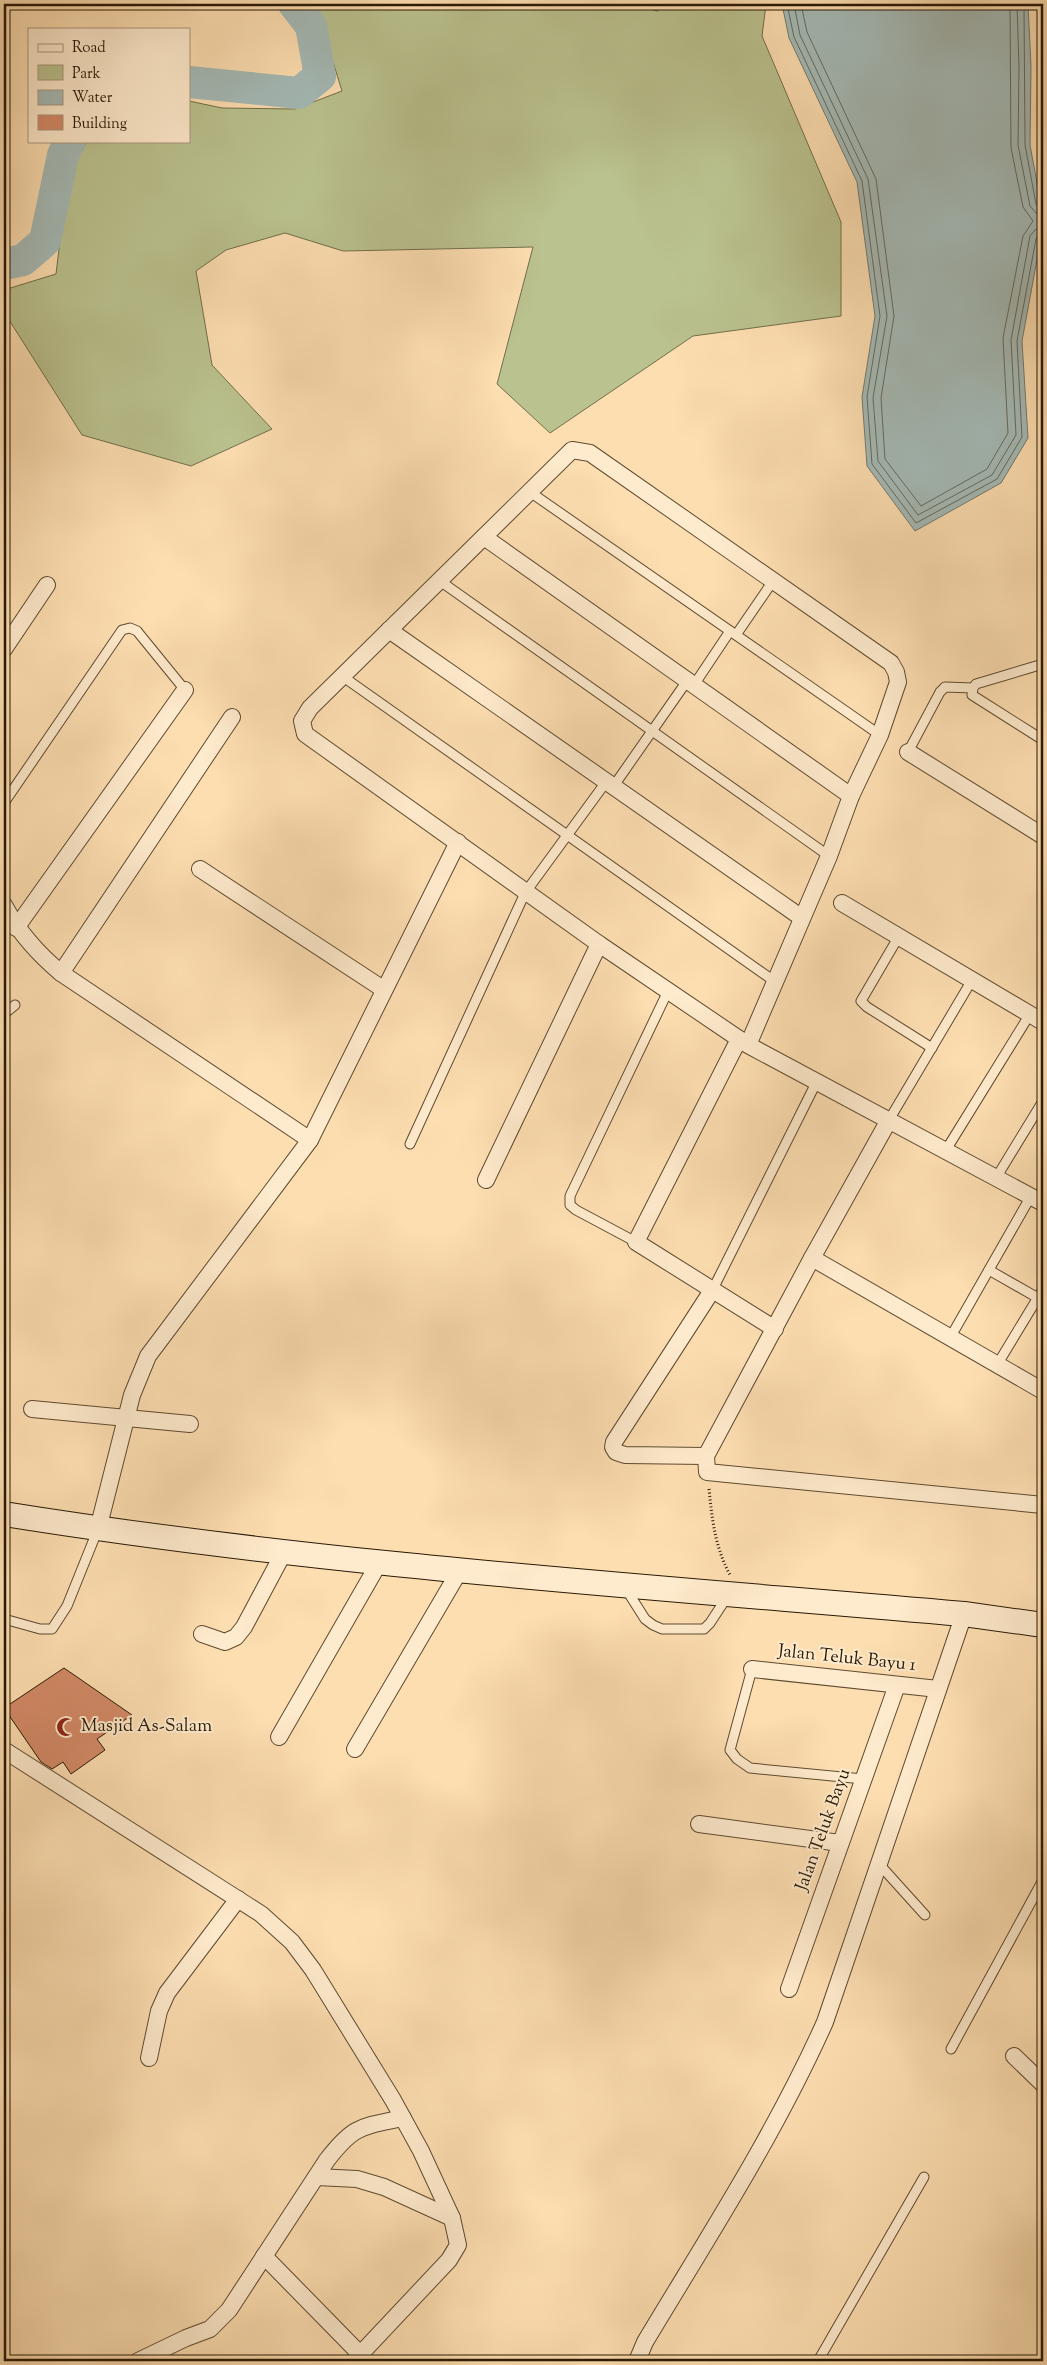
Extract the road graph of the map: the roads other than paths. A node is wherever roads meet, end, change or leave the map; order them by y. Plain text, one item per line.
1 (530, 492) junction
2 (484, 538) junction
3 (440, 581) junction
4 (773, 581) junction
5 (47, 584) dead end
6 (389, 630) junction
7 (733, 633) junction
8 (4, 649) edge
9 (1043, 664) edge
10 (342, 676) junction
11 (690, 683) junction
12 (973, 688) junction
13 (185, 690) joint
14 (232, 717) dead end
15 (652, 731) junction
16 (880, 735) junction
17 (1043, 740) edge
18 (908, 752) joint
19 (609, 785) junction
20 (851, 796) junction
21 (4, 803) edge
22 (566, 835) junction
23 (1043, 836) edge
24 (458, 842) junction
25 (828, 856) junction
26 (200, 869) dead end
27 (525, 893) junction
28 (842, 902) dead end
29 (4, 904) edge
30 (802, 918) junction
31 (16, 928) junction
32 (899, 936) junction
33 (598, 944) junction
34 (62, 973) junction
35 (972, 980) junction
36 (774, 981) junction
37 (383, 989) junction
38 (668, 991) junction
39 (16, 1006) dead end
40 (4, 1014) edge
41 (1037, 1018) edge
42 (743, 1042) junction
43 (932, 1048) junction
44 (817, 1081) junction
45 (1043, 1101) edge
46 (889, 1120) junction
47 (310, 1140) junction
48 (410, 1144) dead end
49 (946, 1150) junction
50 (996, 1178) junction
51 (486, 1180) dead end
52 (1037, 1200) edge
53 (636, 1242) junction
54 (812, 1258) junction
55 (989, 1270) junction
56 (1043, 1289) edge
57 (713, 1290) junction
58 (1038, 1298) junction
59 (776, 1329) junction
60 (950, 1338) junction
61 (997, 1365) junction
62 (1043, 1391) edge
63 (32, 1409) dead end
64 (126, 1416) junction
65 (190, 1424) dead end
66 (706, 1456) junction
67 (1043, 1505) edge
68 (4, 1514) edge
69 (98, 1529) junction
70 (284, 1552) junction
71 (378, 1563) junction
72 (460, 1570) junction
73 (623, 1585) junction
74 (735, 1594) junction
75 (964, 1614) junction
76 (4, 1619) edge
77 (1043, 1625) edge
78 (202, 1634) dead end
79 (752, 1669) joint
80 (897, 1685) junction
81 (938, 1689) junction
82 (279, 1737) dead end
83 (355, 1749) dead end
84 (6, 1755) edge
85 (863, 1779) junction
86 (699, 1824) dead end
87 (840, 1843) junction
88 (879, 1864) junction
89 (1043, 1880) edge
90 (238, 1899) junction
91 (925, 1915) dead end
92 (788, 1989) dead end
93 (951, 2049) dead end
94 (1014, 2056) dead end
95 (149, 2058) dead end
96 (1043, 2084) edge
97 (403, 2118) junction
98 (316, 2177) junction
99 (924, 2177) dead end
100 (452, 2218) junction
101 (264, 2256) junction
102 (357, 2358) edge
103 (138, 2361) edge
104 (637, 2361) edge
105 (818, 2361) edge

1 - 2 street
1 - 4 street
1 - 7 lane
2 - 3 street
2 - 11 street
3 - 6 street
3 - 15 lane
4 - 7 lane
4 - 16 street
5 - 8 street
6 - 10 street
6 - 19 street
7 - 11 lane
7 - 16 lane
9 - 12 lane
10 - 22 lane
10 - 24 street
11 - 15 lane
11 - 20 street
12 - 17 lane
12 - 18 lane
13 - 21 lane
13 - 31 street
14 - 34 street
15 - 19 lane
15 - 25 lane
16 - 20 street
18 - 23 street
19 - 22 lane
19 - 30 street
20 - 25 street
22 - 27 lane
22 - 36 lane
24 - 27 street
24 - 37 street
25 - 30 street
26 - 37 street
27 - 33 street
27 - 48 lane
28 - 32 street
29 - 31 street
30 - 36 street
31 - 34 street
32 - 35 street
32 - 43 lane
33 - 38 street
33 - 51 street
34 - 47 street
35 - 41 street
35 - 43 lane
36 - 42 street
37 - 47 street
38 - 42 street
38 - 53 lane
39 - 40 lane
41 - 49 lane
42 - 44 street
42 - 53 street
43 - 46 lane
44 - 46 street
44 - 57 lane
45 - 50 lane
46 - 49 street
46 - 54 street
47 - 64 street
49 - 50 street
50 - 52 street
52 - 55 lane
53 - 57 street
54 - 59 street
54 - 60 street
55 - 58 lane
55 - 60 lane
56 - 58 lane
57 - 59 street
57 - 66 street
58 - 61 lane
59 - 66 street
60 - 61 street
61 - 62 street
63 - 64 street
64 - 65 street
64 - 69 street
66 - 67 street
68 - 69 main road
69 - 70 main road
69 - 76 lane
70 - 71 main road
70 - 78 street
71 - 72 main road
71 - 82 street
72 - 73 main road
72 - 83 street
73 - 74 main road
73 - 74 lane
74 - 75 main road
75 - 77 main road
75 - 81 street
79 - 80 street, Jalan Teluk Bayu 1
79 - 85 lane
80 - 81 street, Jalan Teluk Bayu 1
80 - 85 street, Jalan Teluk Bayu
81 - 88 street
84 - 90 street
85 - 87 street, Jalan Teluk Bayu
86 - 87 street
87 - 92 street, Jalan Teluk Bayu
88 - 91 lane
88 - 104 street
89 - 93 lane
90 - 95 street
90 - 97 street
94 - 96 street
97 - 98 street
97 - 100 street
98 - 100 street
98 - 101 street
99 - 105 lane
100 - 102 street
101 - 102 street
101 - 103 street

